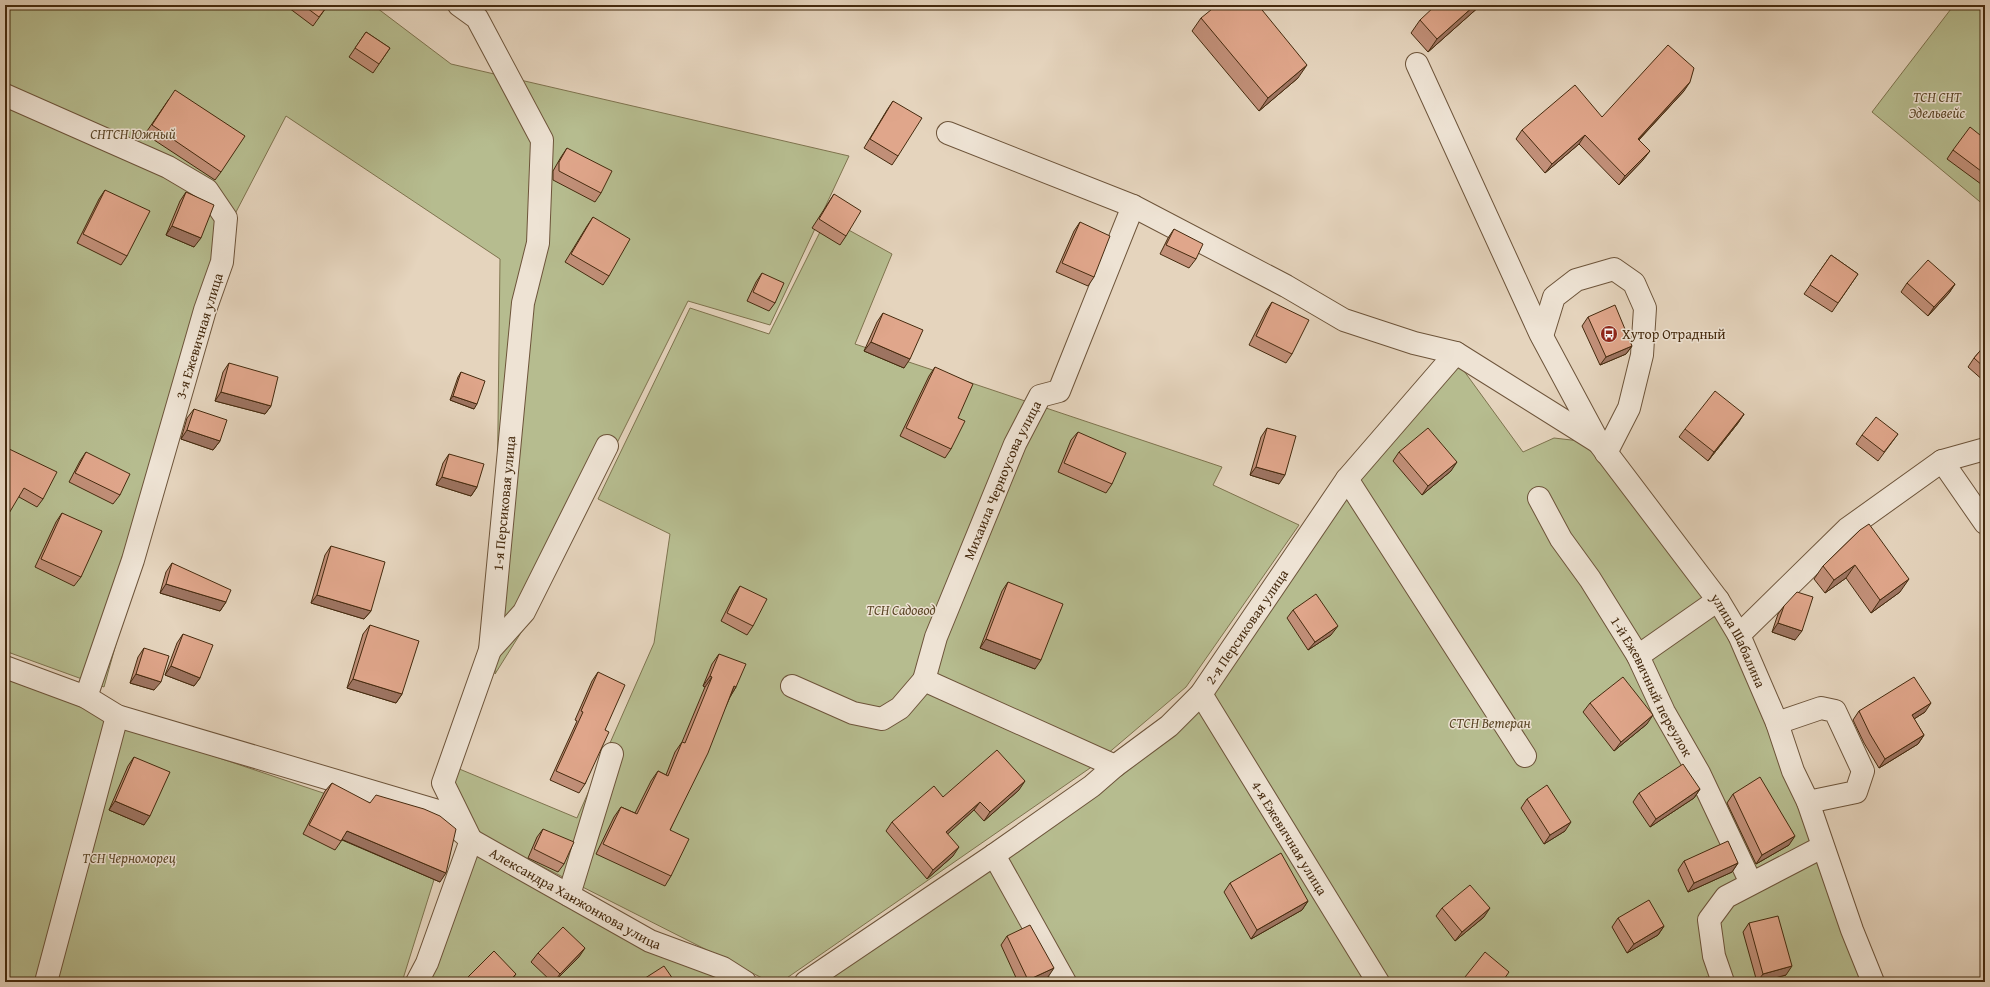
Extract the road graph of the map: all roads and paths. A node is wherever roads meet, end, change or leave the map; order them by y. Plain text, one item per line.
1 (459, 5) edge
2 (1417, 64) dead end
3 (5, 95) edge
4 (948, 133) dead end
5 (1133, 206) junction
6 (1541, 335) junction
7 (1456, 353) junction
8 (607, 446) dead end
9 (1603, 448) junction
10 (1985, 449) edge
11 (1942, 461) junction
12 (1347, 479) junction
13 (1538, 498) dead end
14 (1985, 523) edge
15 (1718, 600) junction
16 (1739, 635) junction
17 (490, 650) junction
18 (1638, 656) junction
19 (5, 667) edge
20 (924, 680) junction
21 (792, 686) dead end
22 (1201, 694) junction
23 (86, 698) junction
24 (117, 716) junction
25 (1777, 722) junction
26 (612, 754) dead end
27 (1525, 756) dead end
28 (1115, 766) junction
29 (1808, 802) junction
30 (471, 840) junction
31 (1822, 848) junction
32 (994, 855) junction
33 (1752, 883) junction
34 (569, 895) junction
35 (46, 982) edge
36 (417, 982) edge
37 (745, 982) edge
38 (806, 982) edge
39 (1065, 982) edge
40 (1378, 982) edge
41 (1723, 982) edge
42 (1874, 982) edge

1 - 17 street, 1-я Персиковая улица
2 - 6 street, улица Шабалина
3 - 23 street, 3-я Ежевичная улица
4 - 5 street
5 - 7 street
5 - 20 street, Михаила Черноусова улица
6 - 9 street, улица Шабалина
6 - 9 street
7 - 9 street
7 - 12 street, 2-я Персиковая улица
8 - 17 street
9 - 15 street, улица Шабалина
10 - 11 street
11 - 14 street
11 - 16 street
12 - 22 street, 2-я Персиковая улица
12 - 27 street
13 - 18 street, 1-й Ежевичный переулок
15 - 16 street, улица Шабалина
15 - 18 street
16 - 25 street, улица Шабалина
17 - 30 street, 1-я Персиковая улица
18 - 33 street, 1-й Ежевичный переулок
19 - 23 street
20 - 21 street
20 - 28 street
22 - 28 street, 2-я Персиковая улица
22 - 40 street, 4-я Ежевичная улица
23 - 24 street
24 - 30 street, Александра Ханжонкова улица
24 - 35 street
25 - 29 street, улица Шабалина
25 - 29 street
26 - 34 street
28 - 32 street, 2-я Персиковая улица
29 - 31 street, улица Шабалина
30 - 34 street, Александра Ханжонкова улица
30 - 36 street
31 - 33 street
31 - 42 street, улица Шабалина
32 - 38 street, 2-я Персиковая улица
32 - 39 street
33 - 41 street
34 - 37 street, Александра Ханжонкова улица

